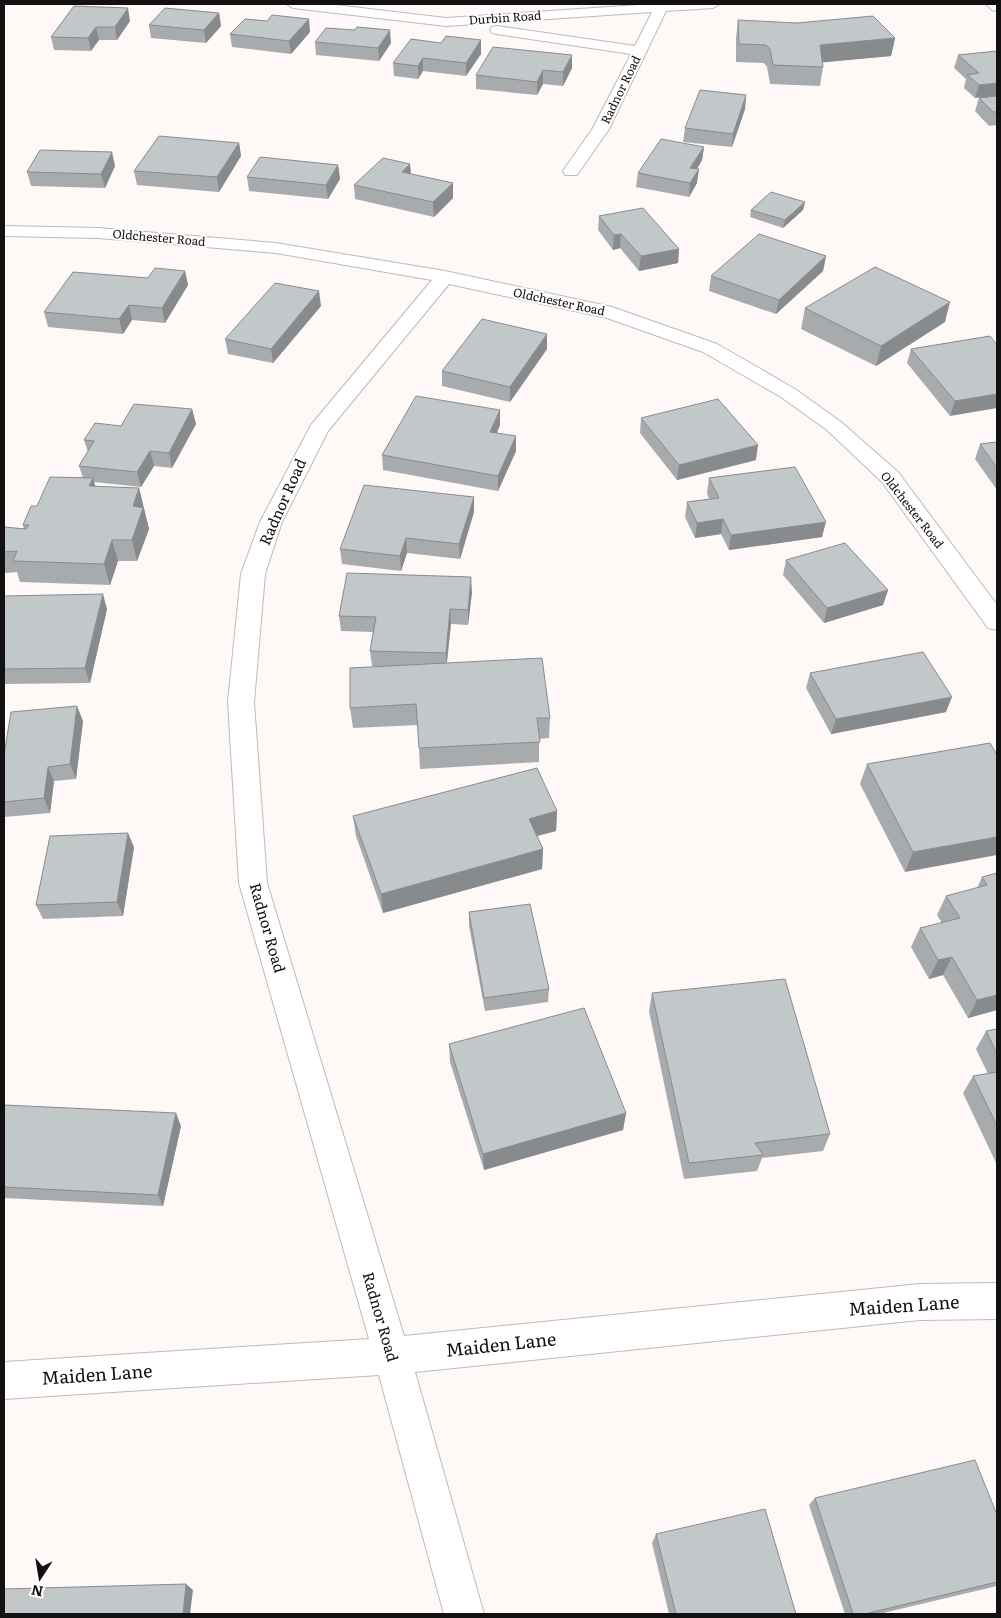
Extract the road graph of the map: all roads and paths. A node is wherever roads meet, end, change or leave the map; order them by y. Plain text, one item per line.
1 (293, 4) edge
2 (714, 4) edge
3 (993, 4) edge
4 (662, 5) edge
5 (997, 7) edge
6 (446, 22) junction
7 (640, 51) junction
8 (571, 171) dead end
9 (4, 231) edge
10 (445, 277) junction
11 (997, 622) edge
12 (997, 1301) edge
13 (392, 1356) junction
14 (4, 1381) edge
15 (464, 1614) edge

1 - 6 street, Durbin Road
2 - 4 street, Durbin Road
3 - 5 street
4 - 6 street, Durbin Road
4 - 7 street, Radnor Road
6 - 7 street, Durbin Road
7 - 8 street, Radnor Road
9 - 10 street, Oldchester Road
10 - 11 street, Oldchester Road
10 - 13 street, Radnor Road
12 - 13 street, Maiden Lane
13 - 14 street, Maiden Lane
13 - 15 street, Radnor Road

